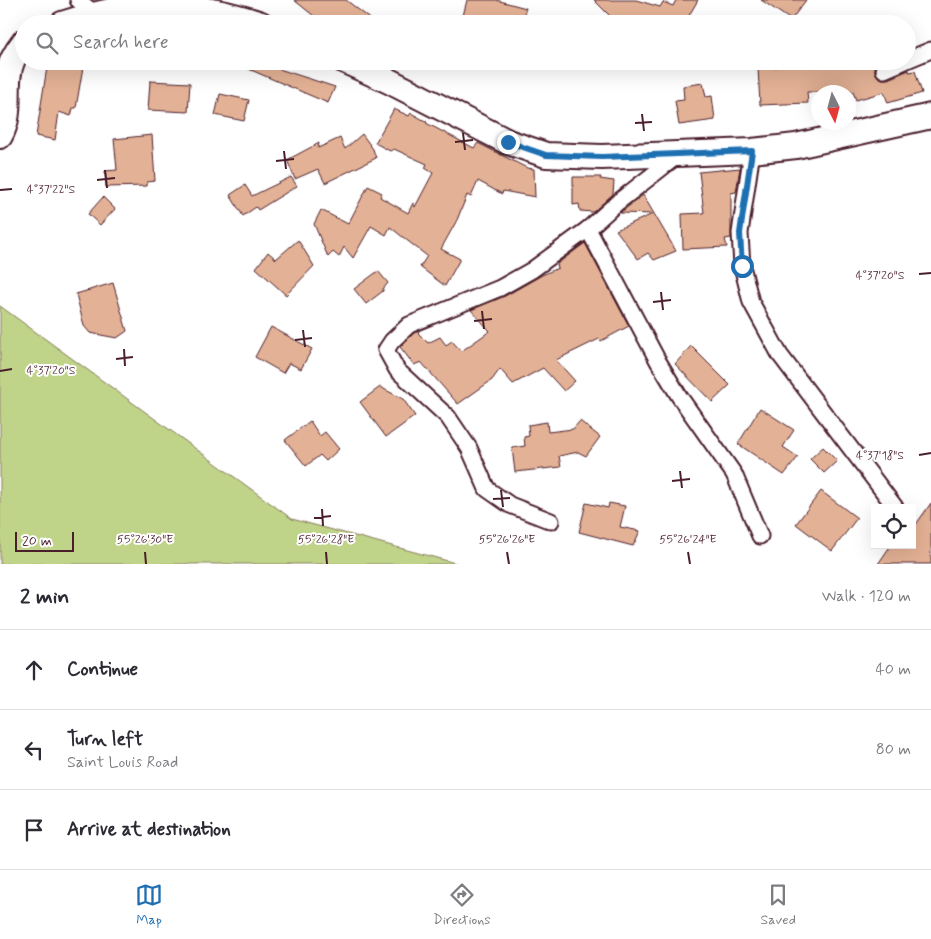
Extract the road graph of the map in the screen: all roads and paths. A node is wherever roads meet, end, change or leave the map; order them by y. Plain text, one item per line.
1 (86, 6) edge
2 (74, 15) edge
3 (237, 15) edge
4 (931, 50) edge
5 (15, 56) edge
6 (916, 57) edge
7 (364, 70) edge
8 (931, 116) edge
9 (0, 136) edge
10 (752, 151) junction
11 (678, 155) junction
12 (588, 229) junction
13 (892, 504) edge
14 (550, 521) dead end
15 (760, 536) dead end

1 - 2 main road
1 - 3 main road
4 - 6 street
5 - 9 main road
7 - 11 main road
8 - 10 main road
10 - 11 main road
10 - 13 street
11 - 12 street
12 - 14 street
12 - 15 street

